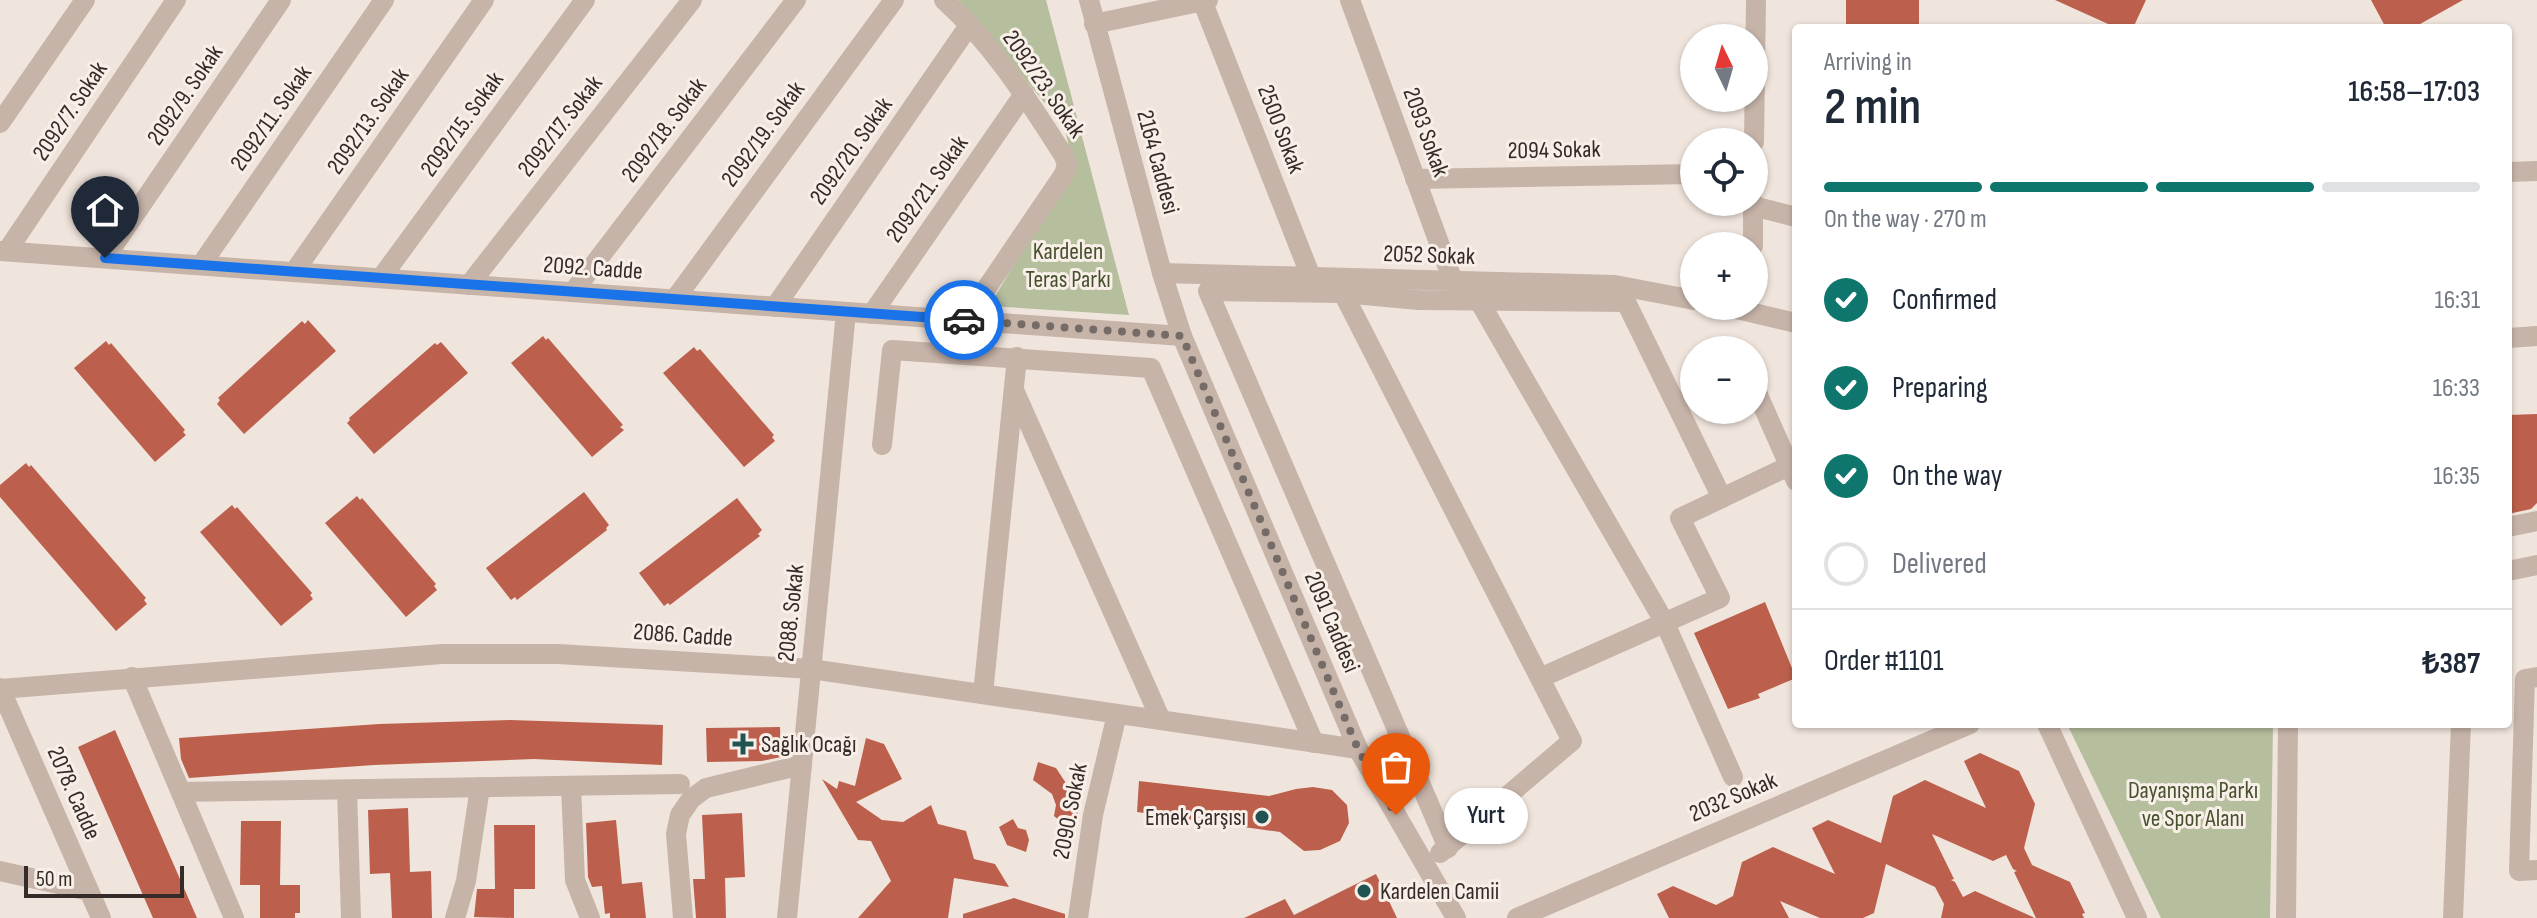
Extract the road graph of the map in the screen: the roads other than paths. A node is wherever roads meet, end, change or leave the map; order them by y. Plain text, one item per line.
1 (63, 0) edge
2 (85, 0) edge
3 (176, 0) edge
4 (281, 0) edge
5 (384, 0) edge
6 (484, 0) edge
7 (585, 0) edge
8 (692, 0) edge
9 (796, 0) edge
10 (894, 0) edge
11 (944, 0) edge
12 (1089, 0) edge
13 (1350, 0) edge
14 (1756, 0) edge
15 (1204, 1) edge
16 (970, 24) junction
17 (1094, 24) junction
18 (64, 31) junction
19 (1024, 94) junction
20 (0, 123) edge
21 (1754, 128) edge
22 (2537, 171) edge
23 (2512, 172) edge
24 (1680, 174) edge
25 (1415, 179) junction
26 (1768, 209) edge
27 (1792, 216) edge
28 (4, 251) edge
29 (105, 258) junction
30 (201, 265) junction
31 (294, 272) junction
32 (1162, 273) junction
33 (1311, 277) junction
34 (381, 278) junction
35 (1453, 281) junction
36 (469, 285) junction
37 (573, 292) junction
38 (1343, 293) junction
39 (1680, 297) edge
40 (675, 299) junction
41 (1478, 299) junction
42 (775, 307) junction
43 (846, 312) junction
44 (872, 314) junction
45 (1768, 314) edge
46 (965, 320) junction
47 (1792, 322) edge
48 (1182, 336) junction
49 (2537, 336) edge
50 (2512, 338) edge
51 (1017, 357) junction
52 (1014, 390) junction
53 (1768, 417) edge
54 (882, 445) dead end
55 (1792, 471) edge
56 (1792, 473) edge
57 (1722, 498) junction
58 (2537, 521) edge
59 (2512, 526) edge
60 (2537, 565) edge
61 (2512, 570) edge
62 (1665, 623) junction
63 (811, 669) junction
64 (132, 677) junction
65 (2537, 677) edge
66 (1540, 678) junction
67 (0, 688) edge
68 (983, 694) junction
69 (1117, 714) junction
70 (1161, 720) junction
71 (1961, 728) edge
72 (2049, 728) edge
73 (2288, 728) edge
74 (2461, 728) edge
75 (2530, 740) edge
76 (1314, 743) junction
77 (1358, 749) junction
78 (802, 765) junction
79 (1733, 777) dead end
80 (680, 784) dead end
81 (571, 786) junction
82 (480, 787) junction
83 (347, 790) junction
84 (181, 792) junction
85 (2529, 807) edge
86 (1448, 848) junction
87 (1424, 863) junction
88 (2537, 870) edge
89 (0, 871) edge
90 (89, 891) junction
91 (101, 918) edge
92 (234, 918) edge
93 (351, 918) edge
94 (455, 918) edge
95 (590, 918) edge
96 (683, 918) edge
97 (787, 918) edge
98 (1078, 918) edge
99 (1456, 918) edge
100 (1517, 918) edge
101 (2137, 918) edge
102 (2286, 918) edge
103 (2453, 918) edge

1 - 18 street
2 - 18 street
3 - 28 street, 2092/7. Sokak
4 - 29 street, 2092/9. Sokak
5 - 30 street, 2092/11. Sokak
6 - 31 street, 2092/13. Sokak
7 - 34 street, 2092/15. Sokak
8 - 36 street, 2092/17. Sokak
9 - 37 street, 2092/18. Sokak
10 - 40 street, 2092/19. Sokak
11 - 16 street, 2092/23. Sokak
12 - 17 street, 2164 Caddesi
13 - 25 street, 2093 Sokak
14 - 21 street
15 - 17 street
15 - 33 street, 2500 Sokak
16 - 19 street, 2092/23. Sokak
16 - 42 street, 2092/20. Sokak
17 - 32 street, 2164 Caddesi
18 - 20 street
19 - 44 street, 2092/21. Sokak
19 - 46 street, 2092/23. Sokak
22 - 23 street
24 - 25 street, 2094 Sokak
25 - 35 street, 2093 Sokak
26 - 27 street
28 - 29 street, 2092. Cadde
29 - 30 street, 2092. Cadde
30 - 31 street, 2092. Cadde
31 - 34 street, 2092. Cadde
32 - 33 street, 2052 Sokak
32 - 48 street, 2164 Caddesi
33 - 35 street, 2052 Sokak
34 - 36 street, 2092. Cadde
35 - 39 street, 2052 Sokak
36 - 37 street, 2092. Cadde
37 - 40 street, 2092. Cadde
38 - 41 street
38 - 66 street
38 - 86 street
40 - 42 street, 2092. Cadde
41 - 57 street
41 - 62 street
42 - 43 street, 2092. Cadde
43 - 44 street, 2092. Cadde
43 - 63 street, 2088. Sokak
44 - 46 street, 2092. Cadde
45 - 47 street
46 - 48 street, 2092. Cadde
48 - 77 street, 2091 Caddesi
49 - 50 street
51 - 52 street
51 - 54 street
51 - 76 street
52 - 68 street
52 - 70 street
53 - 55 street
56 - 57 street
57 - 62 street
58 - 59 street
60 - 61 street
62 - 66 street
62 - 79 street
63 - 64 street, 2086. Cadde
63 - 68 street, 2086. Cadde
63 - 78 street, 2088. Sokak
64 - 67 street, 2086. Cadde
64 - 84 street
65 - 75 street
66 - 86 street
67 - 90 street, 2078. Cadde
68 - 69 street, 2086. Cadde
69 - 70 street, 2086. Cadde
69 - 98 street, 2090. Sokak
70 - 76 street, 2086. Cadde
71 - 100 street, 2032 Sokak
72 - 101 street
73 - 102 street
74 - 103 street
75 - 85 street
76 - 77 street, 2086. Cadde
77 - 87 street, 2091 Caddesi
78 - 96 street
78 - 97 street, 2088. Sokak
80 - 81 street
81 - 82 street
81 - 95 street
82 - 83 street
82 - 94 street
83 - 84 street
83 - 93 street
84 - 92 street
85 - 88 street
86 - 87 street
87 - 99 street, 2091 Caddesi
89 - 90 street
90 - 91 street, 2078. Cadde

